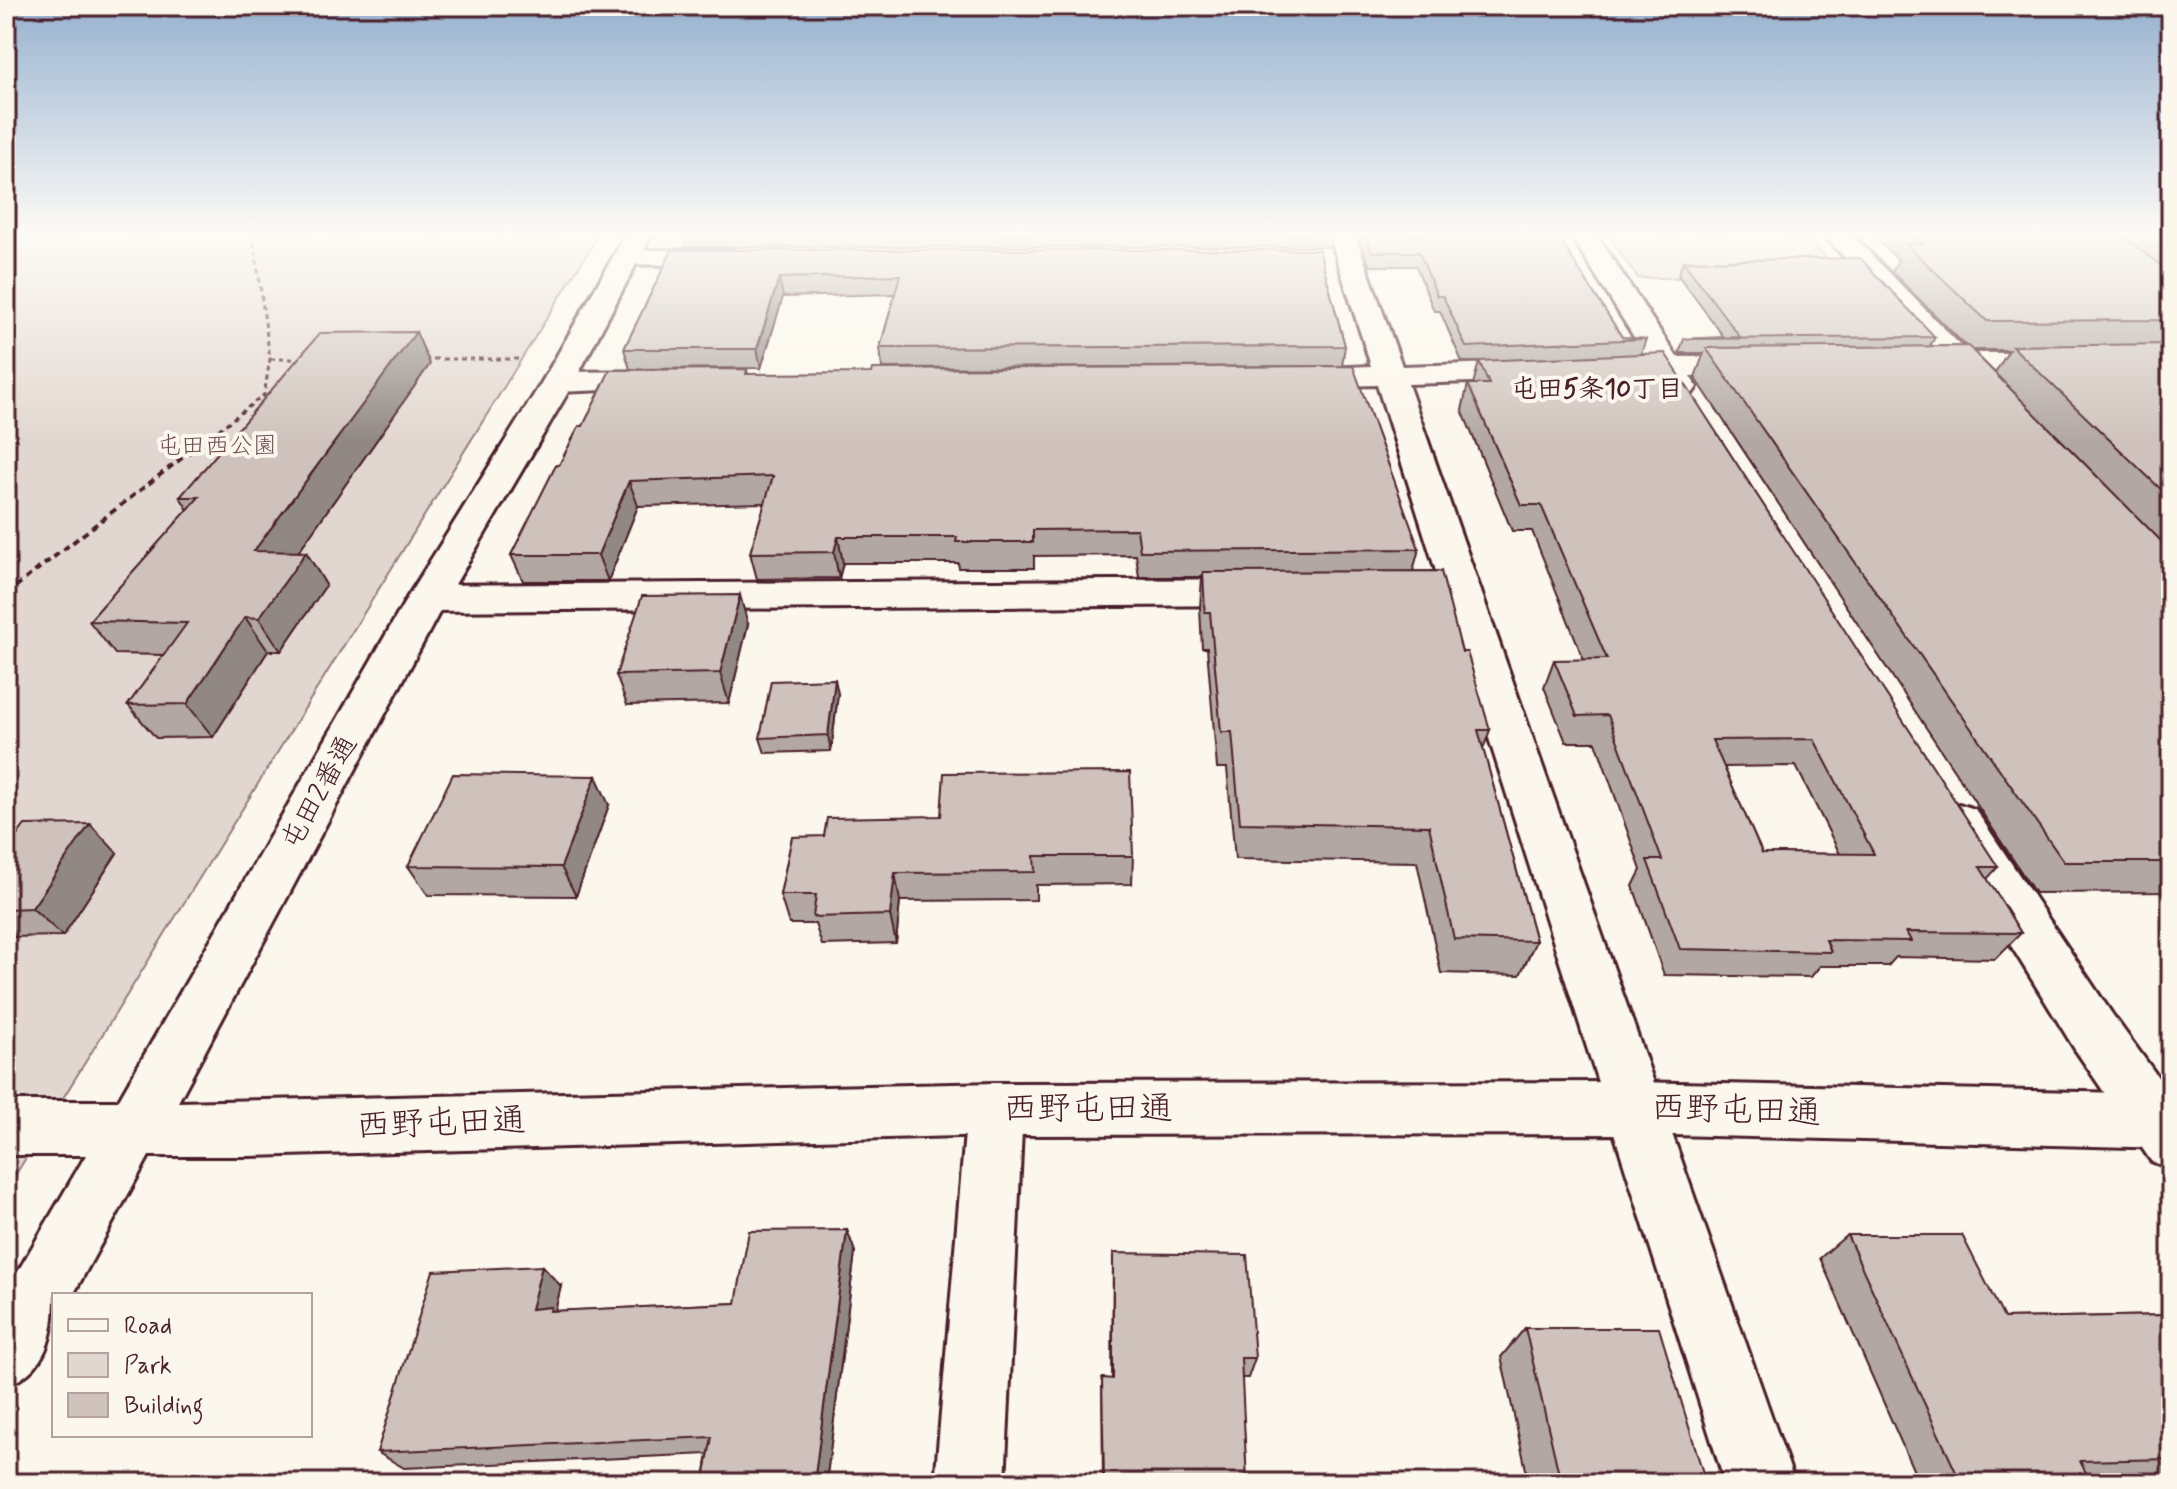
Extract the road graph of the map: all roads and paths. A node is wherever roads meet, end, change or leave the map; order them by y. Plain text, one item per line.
1 (262, 303) edge
2 (601, 303) edge
3 (1360, 303) edge
4 (1628, 303) edge
5 (1903, 303) edge
6 (270, 359) junction
7 (302, 359) edge
8 (413, 359) dead end
9 (2171, 361) edge
10 (1961, 363) junction
11 (1791, 364) edge
12 (1899, 364) edge
13 (1667, 365) junction
14 (565, 370) junction
15 (1266, 378) edge
16 (1391, 378) junction
17 (702, 380) edge
18 (1994, 397) edge
19 (1701, 419) edge
20 (1301, 592) edge
21 (6, 594) edge
22 (427, 598) junction
23 (1939, 791) edge
24 (1634, 1108) junction
25 (995, 1109) junction
26 (6, 1128) edge
27 (2166, 1128) edge
28 (133, 1130) junction
29 (6, 1354) edge
30 (970, 1483) edge
31 (1760, 1483) edge

1 - 6 path
2 - 14 street, 屯田2番通
3 - 16 street
4 - 13 street
5 - 10 street
6 - 7 path
6 - 21 path
8 - 14 path
9 - 10 street
10 - 12 street
10 - 18 street
11 - 13 street
13 - 16 street
13 - 19 street
14 - 17 street
14 - 22 street, 屯田2番通
15 - 16 street
16 - 24 street
20 - 22 street
22 - 28 street, 屯田2番通
23 - 27 street
24 - 25 street, 西野屯田通
24 - 27 street, 西野屯田通
24 - 31 street
25 - 28 street, 西野屯田通
25 - 30 street
26 - 28 street, 西野屯田通
28 - 29 street, 屯田2番通

